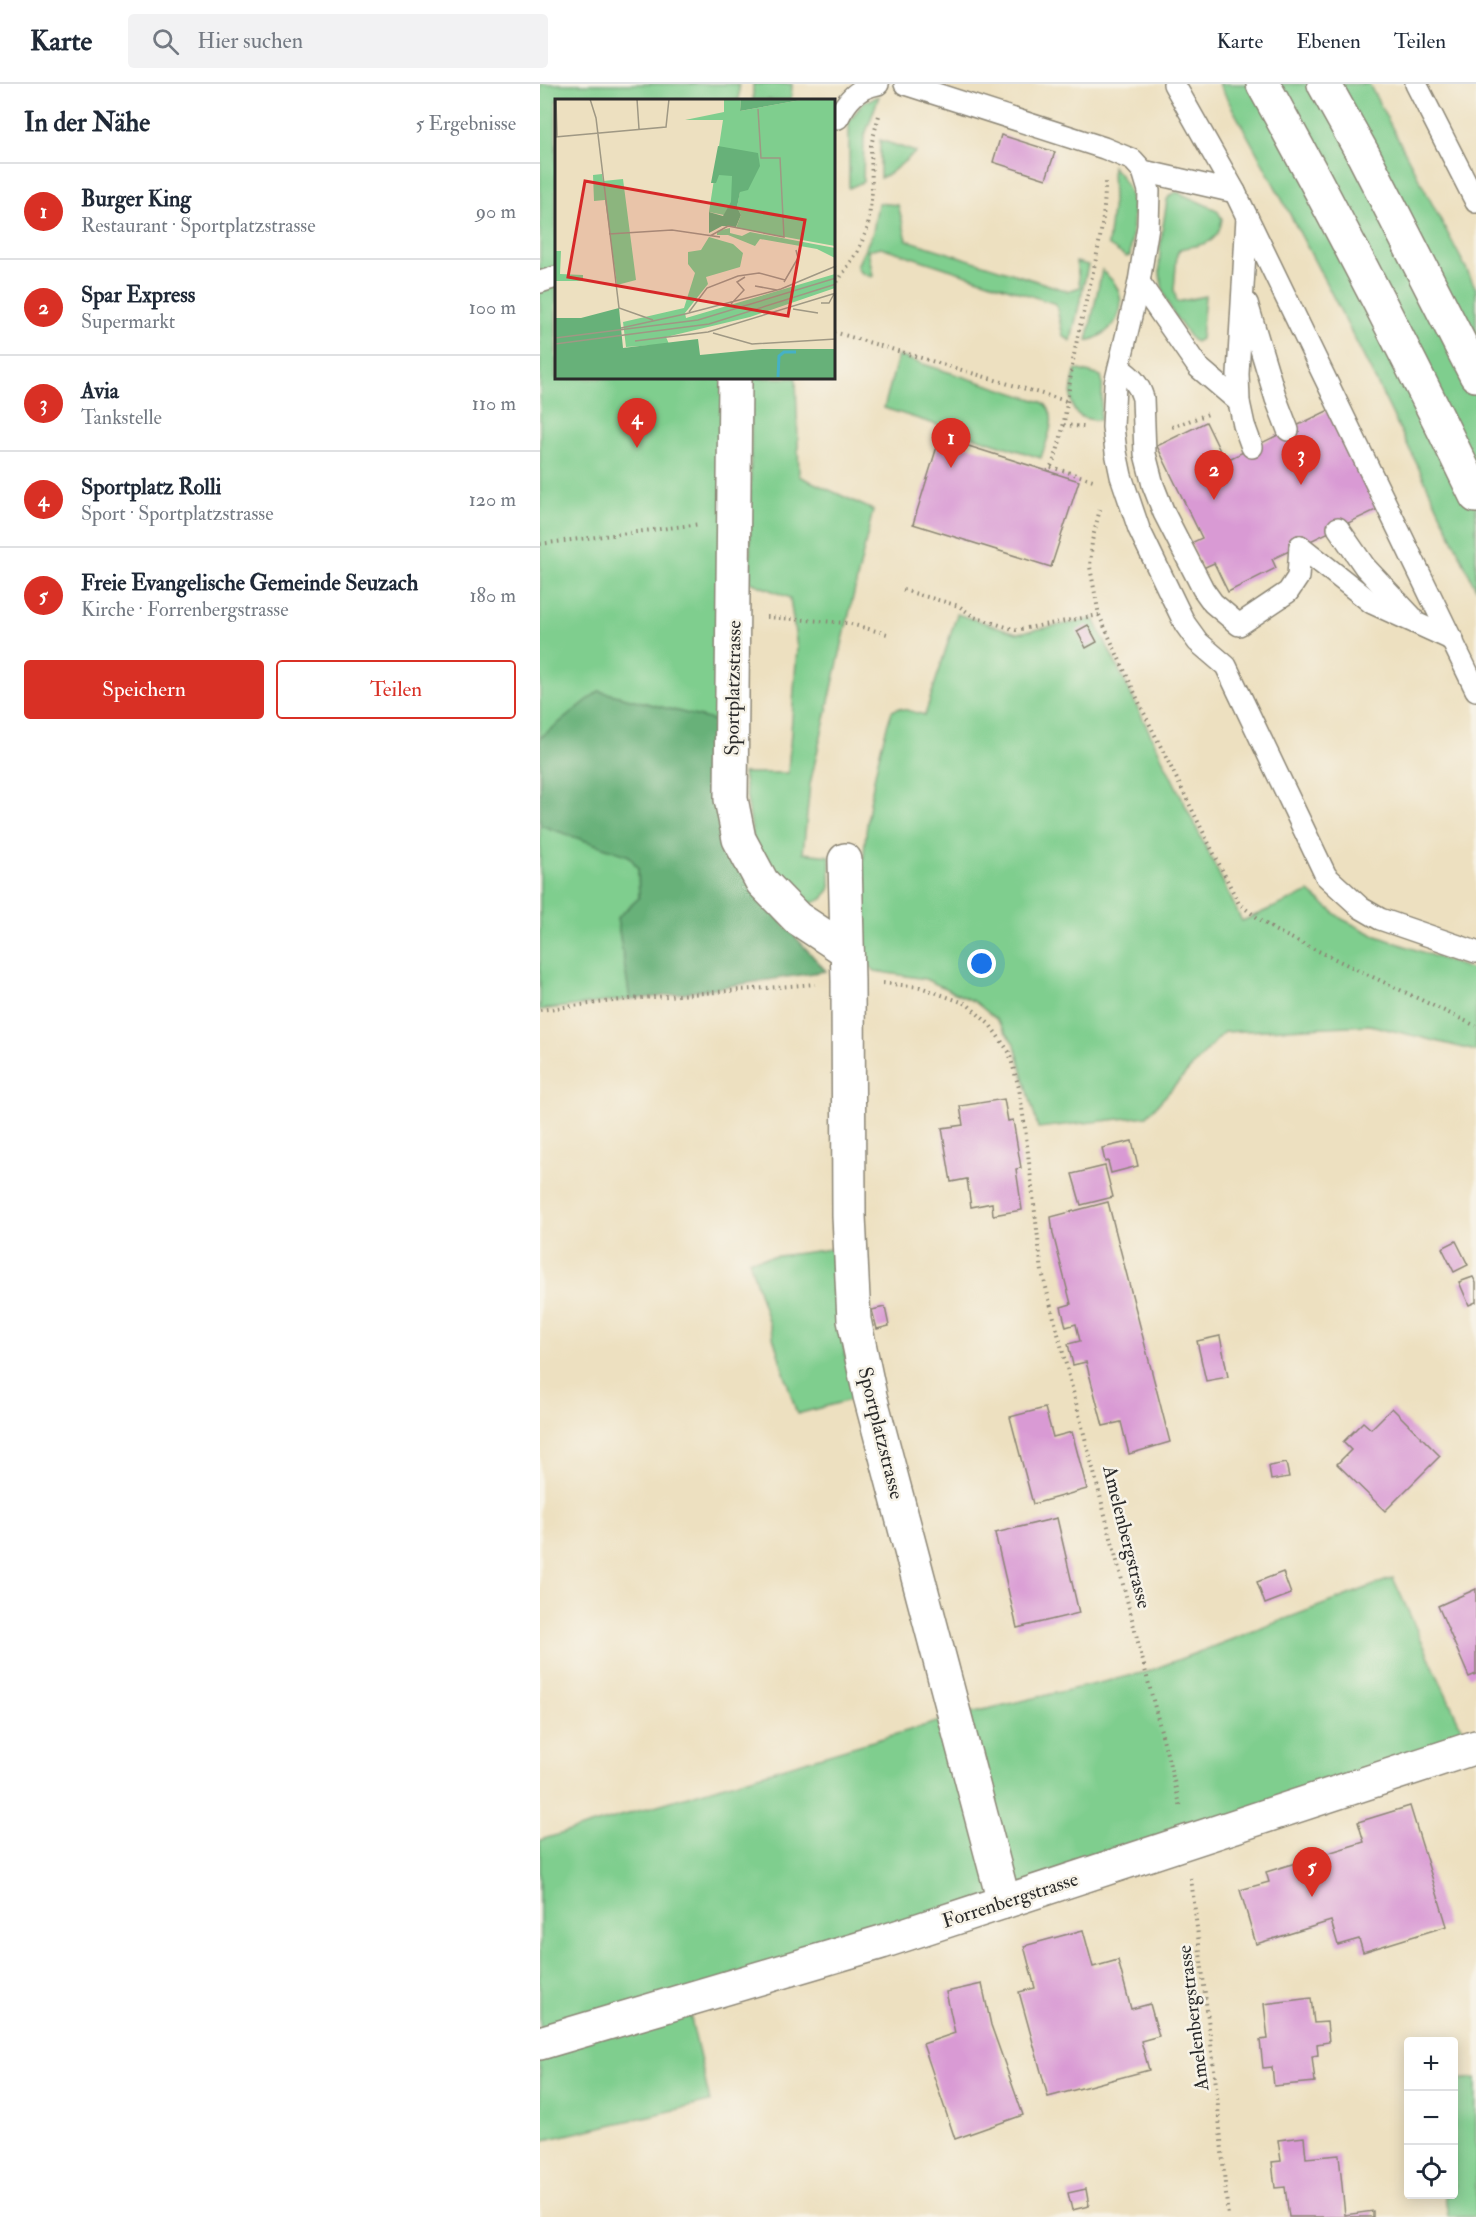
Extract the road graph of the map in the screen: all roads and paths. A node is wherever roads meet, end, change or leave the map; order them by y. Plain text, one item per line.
1 (878, 84) edge
2 (905, 84) edge
3 (1174, 84) edge
4 (1263, 84) edge
5 (1324, 84) edge
6 (1416, 84) edge
7 (882, 106) dead end
8 (838, 118) dead end
9 (1104, 148) junction
10 (1143, 171) junction
11 (1235, 192) junction
12 (1476, 202) edge
13 (1247, 216) junction
14 (555, 278) edge
15 (540, 282) edge
16 (1139, 282) junction
17 (836, 284) edge
18 (1243, 288) junction
19 (836, 333) edge
20 (1119, 368) junction
21 (1476, 375) edge
22 (735, 380) edge
23 (1066, 401) junction
24 (1239, 402) junction
25 (1288, 430) dead end
26 (1252, 447) dead end
27 (1048, 471) dead end
28 (1476, 496) edge
29 (1102, 498) dead end
30 (734, 518) junction
31 (1338, 528) dead end
32 (540, 544) edge
33 (903, 590) dead end
34 (1099, 615) junction
35 (790, 619) dead end
36 (1417, 623) junction
37 (891, 635) dead end
38 (1453, 640) junction
39 (1476, 690) edge
40 (845, 860) dead end
41 (1476, 952) edge
42 (847, 966) junction
43 (540, 1010) edge
44 (1476, 1026) edge
45 (1476, 1747) edge
46 (1186, 1843) junction
47 (1004, 1902) junction
48 (540, 2043) edge
49 (1228, 2217) edge

1 - 8 lane
2 - 9 lane
3 - 11 lane
4 - 28 main road
5 - 21 main road
6 - 12 lane
7 - 17 path
9 - 10 lane
9 - 23 path
10 - 11 lane
10 - 16 lane
11 - 13 lane
13 - 18 lane
13 - 38 lane
14 - 15 lane
16 - 20 lane
16 - 24 lane
18 - 24 lane
18 - 25 lane
19 - 23 path
20 - 36 lane
20 - 41 lane
22 - 30 main road, Sportplatzstrasse
23 - 27 path
24 - 26 lane
29 - 34 path
30 - 32 path
30 - 42 main road, Sportplatzstrasse
31 - 36 lane
33 - 34 path
34 - 44 path
35 - 37 path
36 - 38 lane
38 - 39 lane
40 - 42 main road, Sportplatzstrasse
42 - 43 path, Amelenbergstrasse
42 - 46 path, Amelenbergstrasse
42 - 47 main road, Sportplatzstrasse
45 - 46 main road, Forrenbergstrasse
46 - 47 main road, Forrenbergstrasse
46 - 49 path, Amelenbergstrasse
47 - 48 main road, Forrenbergstrasse

